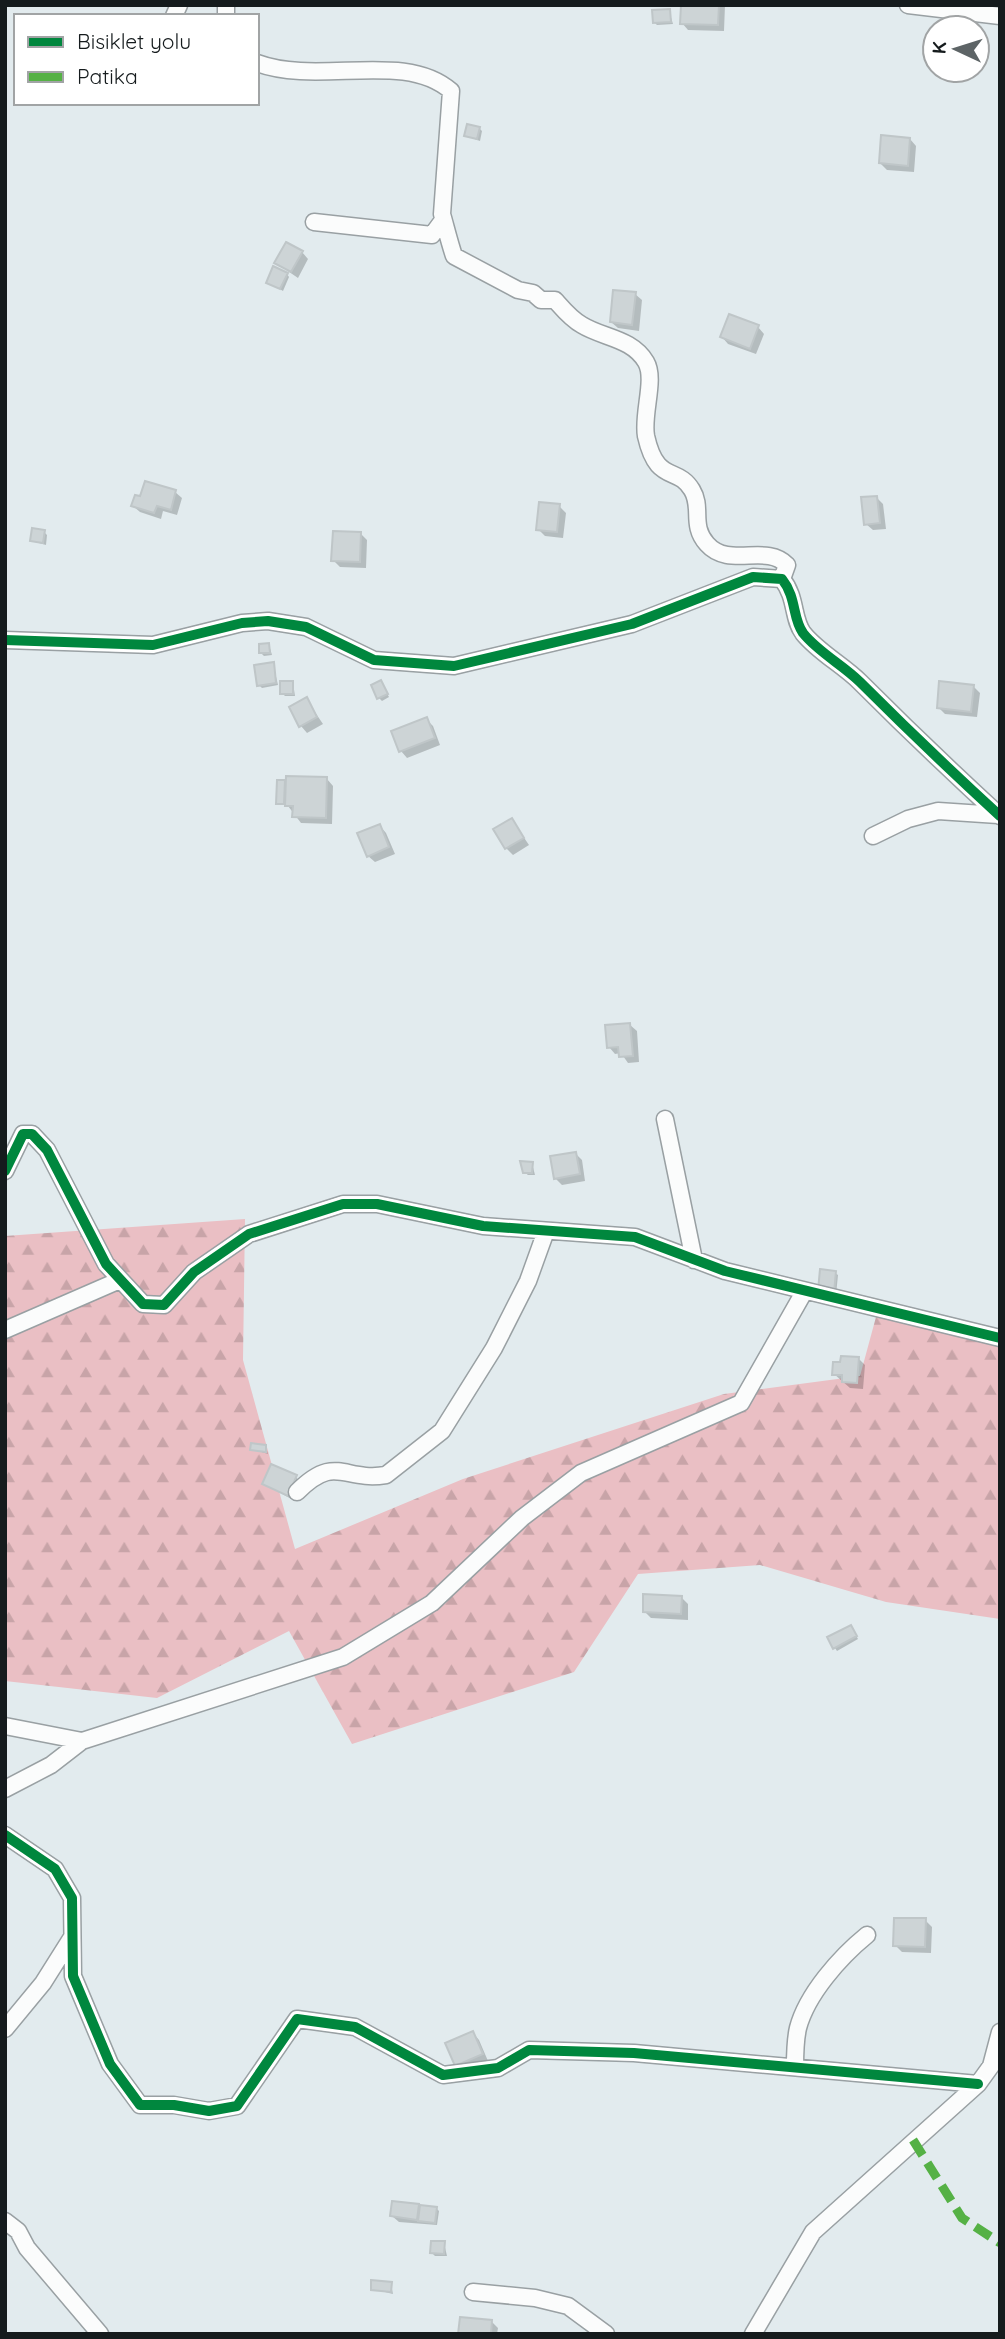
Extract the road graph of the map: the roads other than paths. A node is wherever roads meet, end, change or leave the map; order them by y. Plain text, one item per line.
1 (908, 5) edge
2 (1000, 16) edge
3 (259, 63) edge
4 (443, 220) junction
5 (314, 222) dead end
6 (782, 579) junction
7 (5, 640) edge
8 (999, 816) edge
9 (873, 836) dead end
10 (665, 1119) dead end
11 (5, 1171) edge
12 (546, 1231) junction
13 (694, 1260) junction
14 (120, 1280) junction
15 (804, 1292) junction
16 (5, 1330) edge
17 (1000, 1338) edge
18 (297, 1492) dead end
19 (5, 1726) edge
20 (82, 1741) junction
21 (5, 1789) edge
22 (5, 1835) edge
23 (867, 1935) dead end
24 (72, 1937) junction
25 (5, 2029) edge
26 (1000, 2032) edge
27 (795, 2067) junction
28 (978, 2084) junction
29 (9, 2229) edge
30 (473, 2292) dead end
31 (100, 2334) edge
32 (606, 2334) edge
33 (753, 2334) edge

1 - 2 street
3 - 4 street
4 - 5 street
4 - 6 street
6 - 7 street
6 - 8 street
8 - 9 street
10 - 13 street
11 - 14 street
12 - 13 street
12 - 14 street
12 - 18 street
13 - 15 street
14 - 16 street
15 - 17 street
15 - 20 street
19 - 20 street
20 - 21 street
22 - 24 street
23 - 27 street
24 - 25 street
24 - 27 street
26 - 28 street
27 - 28 street
28 - 33 street
29 - 31 street
30 - 32 street

